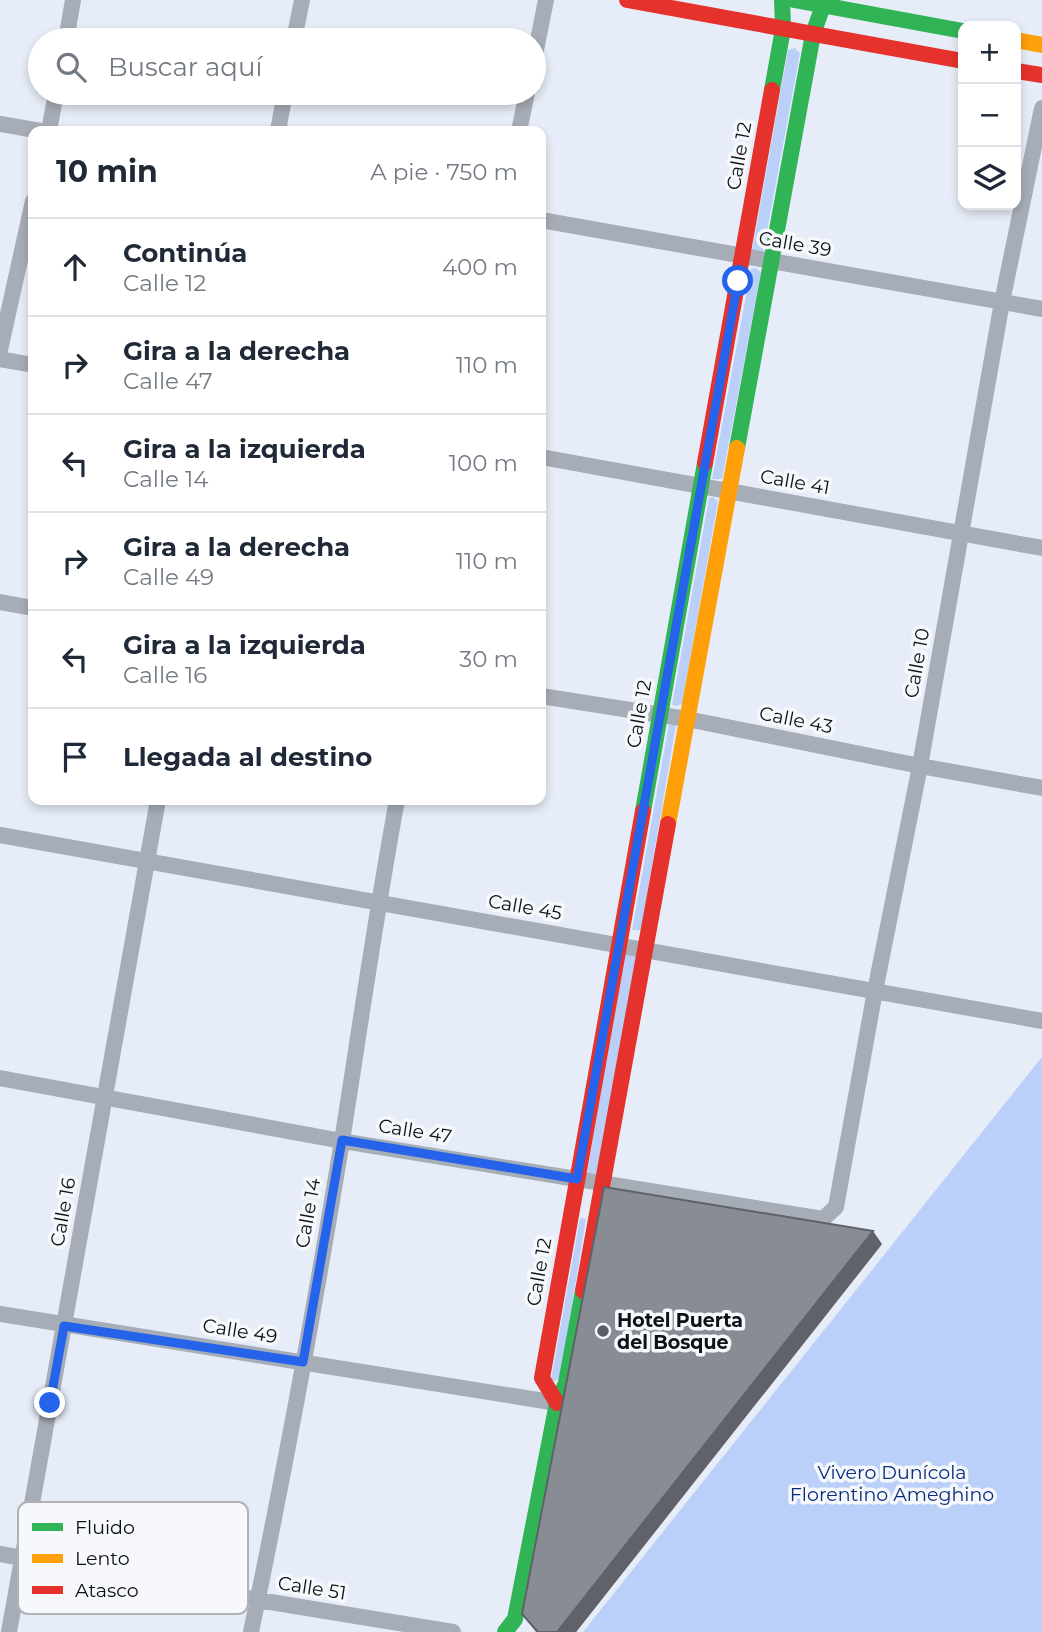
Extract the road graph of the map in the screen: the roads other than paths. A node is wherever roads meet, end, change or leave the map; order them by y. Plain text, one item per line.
1 (73, 0) edge
2 (302, 0) edge
3 (546, 0) edge
4 (627, 0) edge
5 (782, 0) edge
6 (794, 0) edge
7 (824, 3) edge
8 (67, 28) edge
9 (297, 28) edge
10 (540, 28) edge
11 (783, 29) junction
12 (958, 30) edge
13 (813, 34) junction
14 (1021, 41) edge
15 (1042, 45) edge
16 (958, 60) edge
17 (1021, 72) edge
18 (1042, 75) edge
19 (54, 105) edge
20 (283, 105) edge
21 (524, 105) edge
22 (1042, 108) edge
23 (0, 124) edge
24 (50, 126) edge
25 (279, 126) edge
26 (520, 126) edge
27 (28, 129) edge
28 (546, 220) edge
29 (28, 224) edge
30 (743, 256) junction
31 (771, 261) junction
32 (1002, 302) junction
33 (1042, 309) edge
34 (0, 350) edge
35 (0, 359) edge
36 (28, 364) edge
37 (546, 458) edge
38 (701, 486) junction
39 (729, 491) junction
40 (960, 533) junction
41 (1042, 548) edge
42 (0, 602) edge
43 (28, 607) edge
44 (546, 697) edge
45 (660, 715) junction
46 (687, 719) junction
47 (920, 766) junction
48 (1042, 788) edge
49 (158, 805) edge
50 (396, 805) edge
51 (0, 835) edge
52 (148, 861) junction
53 (378, 902) junction
54 (619, 945) junction
55 (645, 950) junction
56 (876, 991) junction
57 (1042, 1021) edge
58 (0, 1078) edge
59 (105, 1097) junction
60 (342, 1140) junction
61 (577, 1179) junction
62 (602, 1184) junction
63 (823, 1219) joint
64 (0, 1314) edge
65 (64, 1326) junction
66 (303, 1362) junction
67 (557, 1403) junction
68 (33, 1502) edge
69 (0, 1554) edge
70 (18, 1557) edge
71 (18, 1584) edge
72 (248, 1598) edge
73 (258, 1600) junction
74 (9, 1632) edge
75 (251, 1632) edge
76 (453, 1632) edge
77 (505, 1632) edge

1 - 8 street
2 - 9 street
3 - 10 street
4 - 11 street
5 - 11 street, Calle 12
6 - 7 street
7 - 12 street
7 - 13 street
11 - 13 street
11 - 30 street, Calle 12
13 - 16 street
13 - 31 street
14 - 15 street
17 - 18 street
19 - 24 street
20 - 25 street
21 - 26 street
22 - 32 street, Calle 10
23 - 27 street
28 - 30 street, Calle 39
29 - 34 street
30 - 31 street, Calle 39
30 - 38 street, Calle 12
31 - 32 street, Calle 39
31 - 39 street
32 - 33 street, Calle 39
32 - 40 street, Calle 10
35 - 36 street
37 - 38 street, Calle 41
38 - 39 street, Calle 41
38 - 45 street, Calle 12
39 - 40 street, Calle 41
39 - 46 street
40 - 41 street, Calle 41
40 - 47 street, Calle 10
42 - 43 street
44 - 45 street, Calle 43
45 - 46 street, Calle 43
45 - 54 street, Calle 12
46 - 47 street, Calle 43
46 - 55 street
47 - 48 street, Calle 43
47 - 56 street, Calle 10
49 - 52 street, Calle 16
50 - 53 street, Calle 14
51 - 52 street, Calle 45
52 - 53 street, Calle 45
52 - 59 street, Calle 16
53 - 54 street, Calle 45
53 - 60 street, Calle 14
54 - 55 street, Calle 45
54 - 61 street, Calle 12
55 - 56 street, Calle 45
55 - 62 street
56 - 57 street, Calle 45
56 - 63 street, Calle 10
58 - 59 street, Calle 47
59 - 60 street, Calle 47
59 - 65 street, Calle 16
60 - 61 street, Calle 47
60 - 66 street, Calle 14
61 - 62 street, Calle 47
61 - 67 street, Calle 12
62 - 63 street, Calle 47
62 - 67 street
64 - 65 street, Calle 49
65 - 66 street, Calle 49
65 - 68 street, Calle 16
66 - 67 street, Calle 49
66 - 73 street, Calle 14
67 - 77 street
69 - 70 street, Calle 51
71 - 74 street, Calle 16
72 - 73 street, Calle 51
73 - 75 street, Calle 14
73 - 76 street, Calle 51

